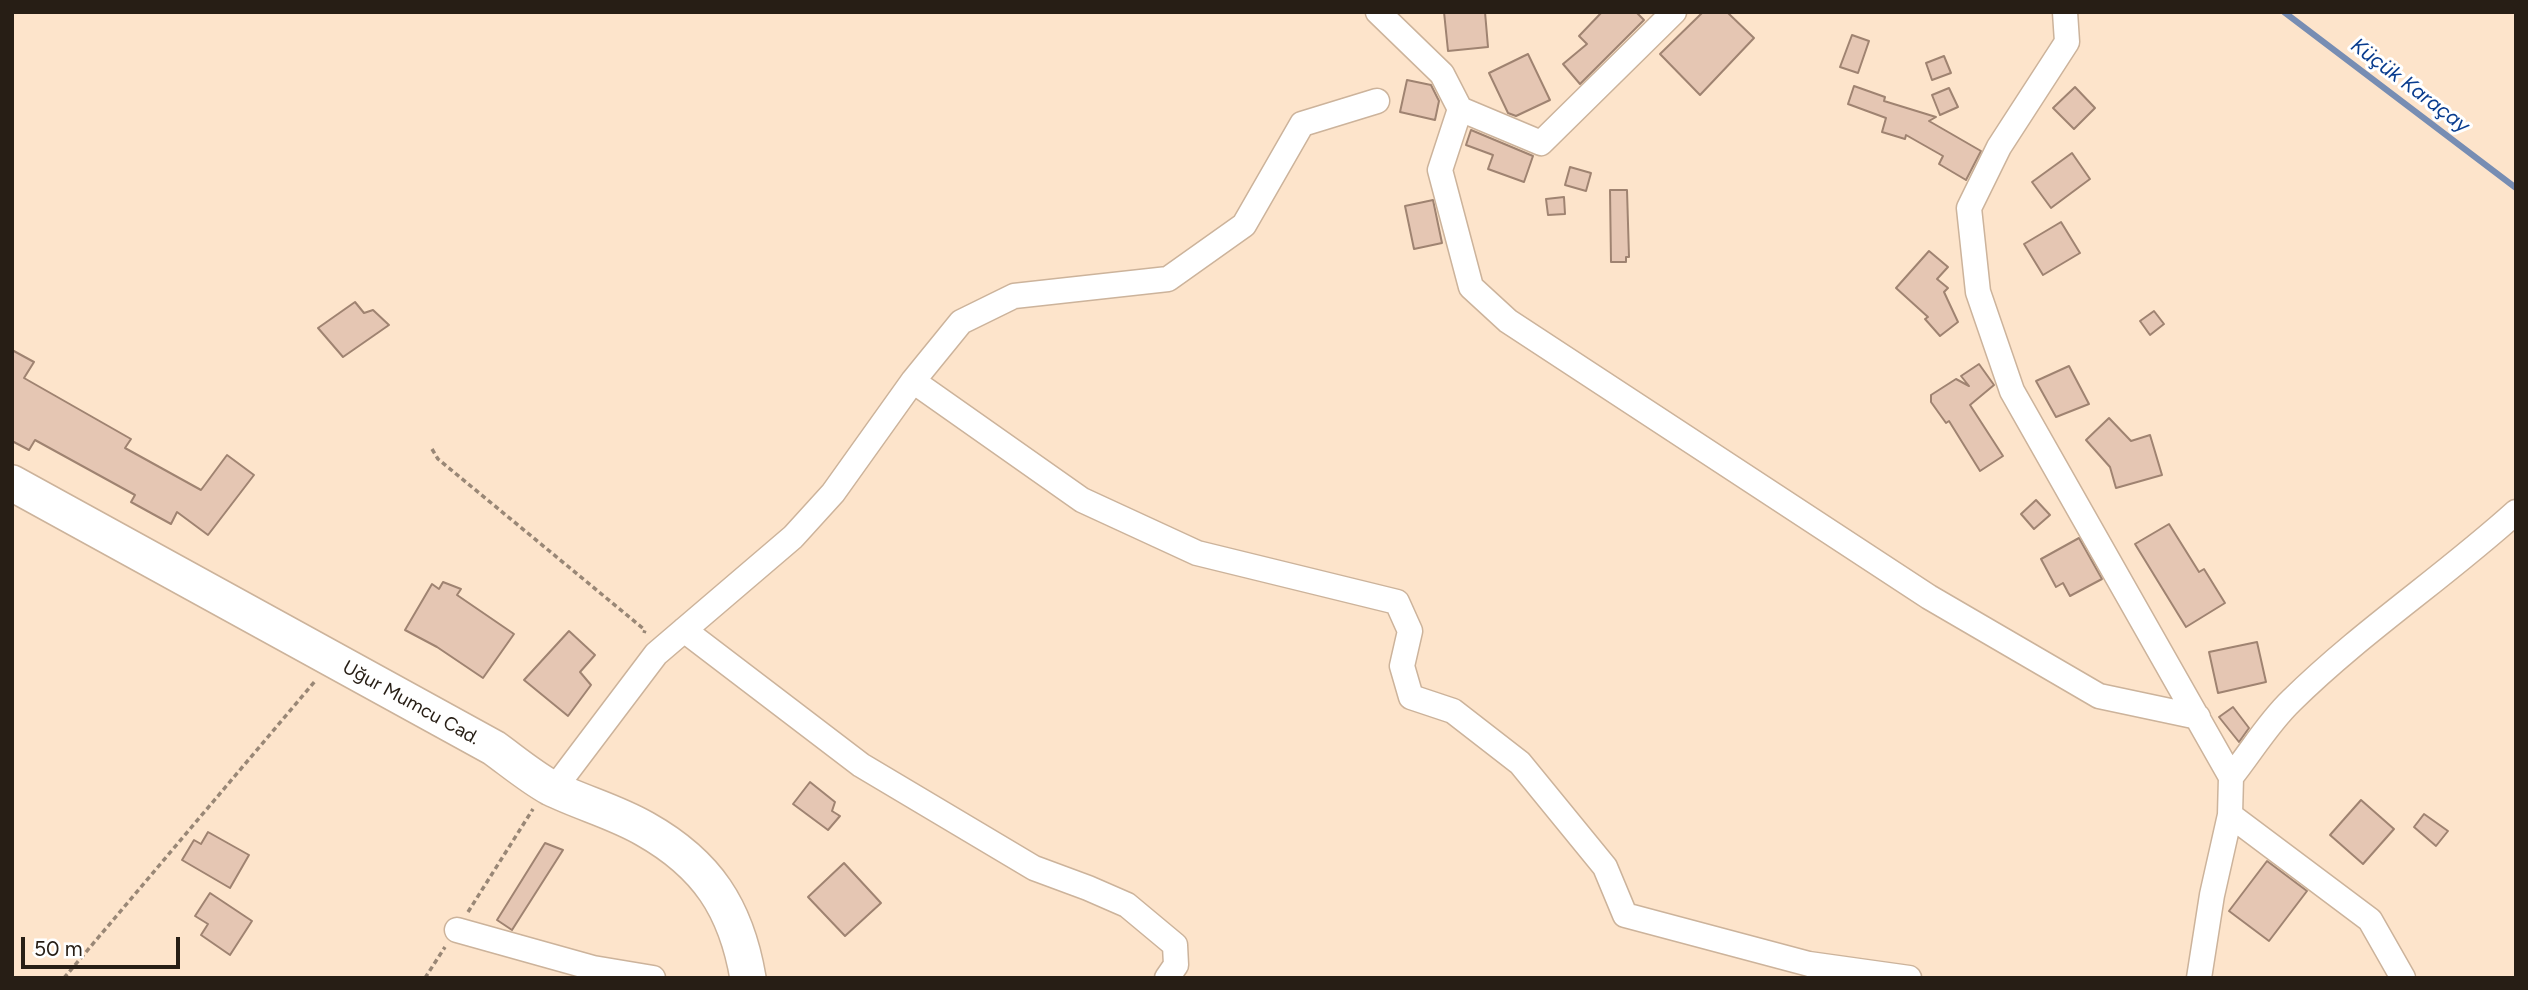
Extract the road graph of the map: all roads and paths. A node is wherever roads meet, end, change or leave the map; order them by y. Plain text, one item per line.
1 (1378, 12) edge
2 (1674, 12) edge
3 (2065, 12) edge
4 (1377, 102) dead end
5 (1460, 109) junction
6 (913, 382) junction
7 (432, 449) dead end
8 (12, 483) edge
9 (2516, 512) edge
10 (684, 630) junction
11 (638, 641) dead end
12 (333, 659) junction
13 (2198, 717) junction
14 (2231, 777) junction
15 (551, 787) junction
16 (2230, 814) junction
17 (457, 930) junction
18 (1808, 971) edge
19 (64, 978) edge
20 (425, 978) edge
21 (653, 978) edge
22 (748, 978) edge
23 (1167, 978) edge
24 (1909, 978) edge
25 (2199, 978) edge
26 (2403, 978) edge

1 - 5 street
2 - 5 street
3 - 13 street
4 - 6 street
5 - 13 street
6 - 10 street
6 - 18 street
7 - 11 path
8 - 12 street, Uğur Mumcu Cad.
9 - 14 street
10 - 15 street
10 - 23 street
12 - 15 street, Uğur Mumcu Cad.
12 - 19 path
13 - 14 street
14 - 16 street
15 - 17 path
15 - 22 street, Uğur Mumcu Cad.
16 - 25 street
16 - 26 street
17 - 20 path
17 - 21 street
18 - 24 street

